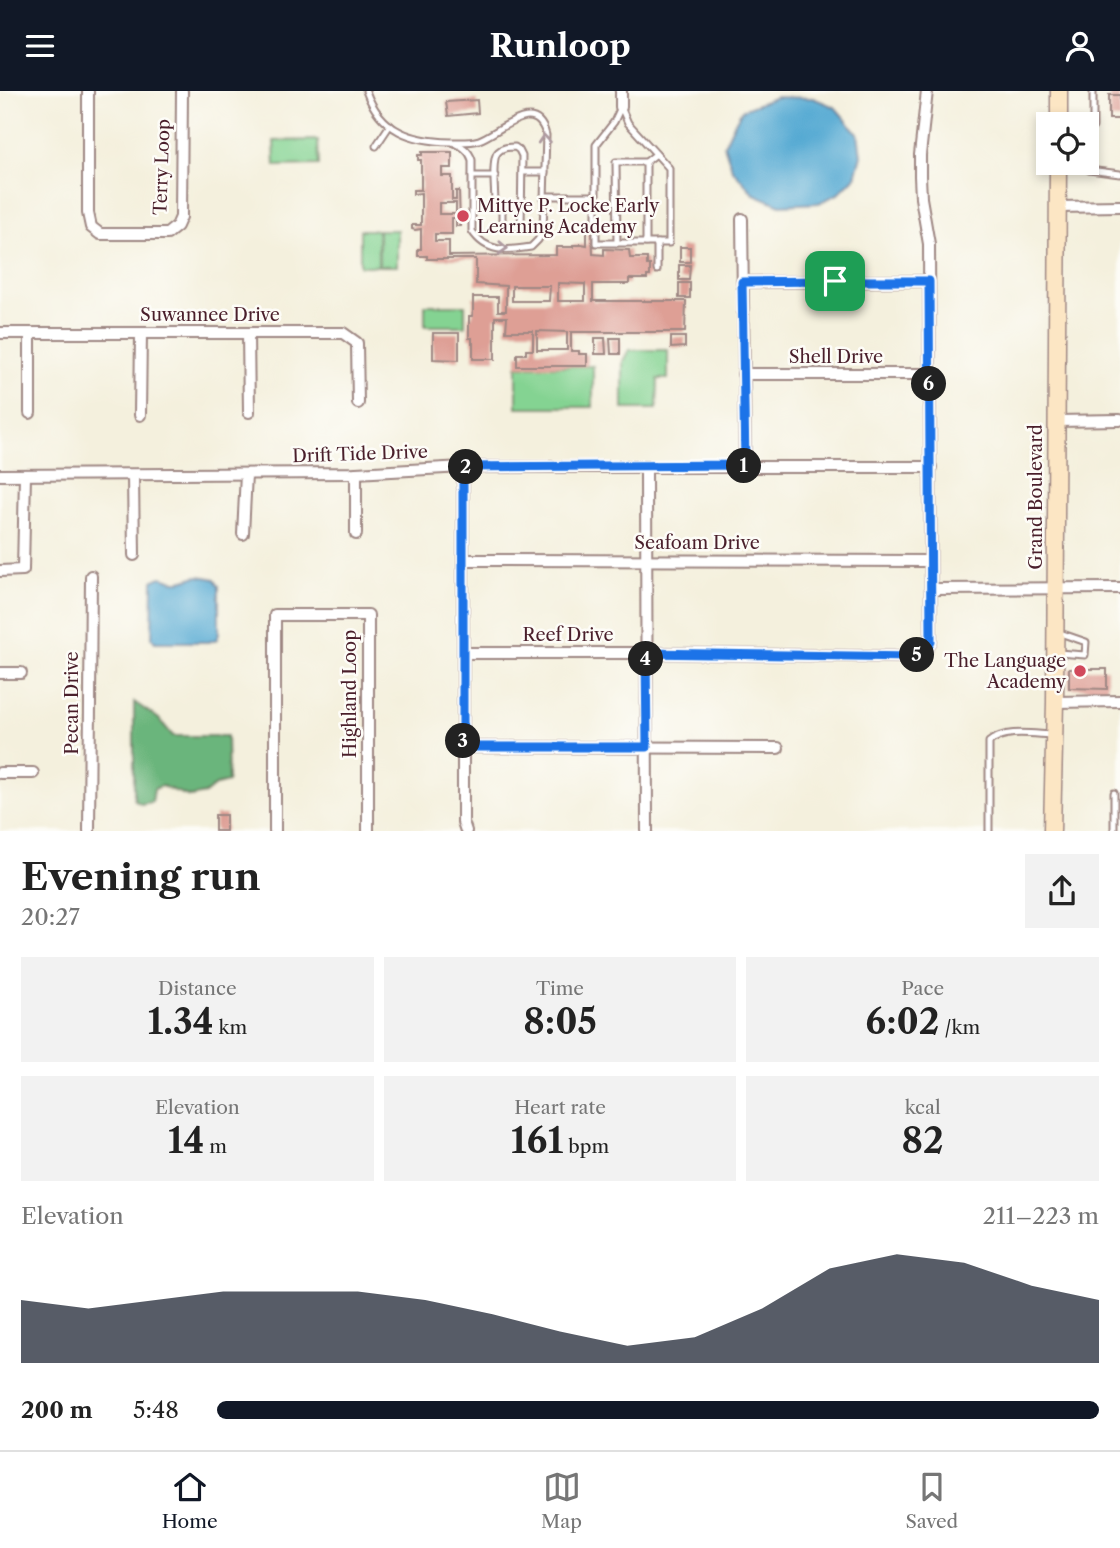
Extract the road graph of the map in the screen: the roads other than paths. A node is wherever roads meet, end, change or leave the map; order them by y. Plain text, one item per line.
1 (88, 91) edge
2 (182, 91) edge
3 (366, 91) edge
4 (621, 91) edge
5 (927, 91) edge
6 (1059, 91) edge
7 (1093, 91) edge
8 (621, 107) junction
9 (1059, 112) edge
10 (1093, 112) edge
11 (390, 125) junction
12 (452, 142) junction
13 (376, 146) dead end
14 (656, 154) junction
15 (646, 162) junction
16 (1099, 171) edge
17 (522, 172) junction
18 (545, 173) junction
19 (1120, 174) edge
20 (1058, 175) edge
21 (472, 176) junction
22 (495, 176) junction
23 (544, 195) junction
24 (596, 195) junction
25 (1057, 207) junction
26 (1120, 207) edge
27 (742, 219) dead end
28 (617, 243) junction
29 (646, 243) junction
30 (657, 243) junction
31 (657, 270) dead end
32 (929, 281) junction
33 (742, 282) junction
34 (0, 333) edge
35 (30, 333) junction
36 (141, 333) junction
37 (247, 333) junction
38 (743, 374) junction
39 (929, 374) junction
40 (358, 403) dead end
41 (249, 412) dead end
42 (30, 413) dead end
43 (140, 415) dead end
44 (1120, 420) edge
45 (1056, 421) junction
46 (745, 465) junction
47 (463, 467) junction
48 (646, 467) junction
49 (931, 467) junction
50 (356, 473) junction
51 (246, 474) junction
52 (0, 475) edge
53 (25, 475) junction
54 (133, 475) junction
55 (243, 534) dead end
56 (356, 534) dead end
57 (134, 555) dead end
58 (463, 560) junction
59 (646, 561) junction
60 (930, 561) junction
61 (0, 571) edge
62 (91, 576) dead end
63 (1120, 588) edge
64 (931, 589) junction
65 (1055, 589) junction
66 (1055, 632) junction
67 (463, 653) junction
68 (646, 653) junction
69 (1055, 653) junction
70 (0, 673) edge
71 (21, 673) dead end
72 (1120, 701) edge
73 (1055, 702) junction
74 (1054, 735) junction
75 (463, 747) junction
76 (647, 747) junction
77 (779, 748) dead end
78 (0, 773) edge
79 (33, 773) dead end
80 (1114, 793) dead end
81 (1117, 814) edge
82 (89, 831) edge
83 (275, 831) edge
84 (368, 831) edge
85 (466, 831) edge
86 (647, 831) edge
87 (989, 831) edge
88 (1052, 831) edge
89 (1114, 831) edge

1 - 2 street, Terry Loop
3 - 11 lane
4 - 8 street
5 - 32 street
6 - 9 main road
7 - 10 lane
8 - 14 lane
8 - 24 lane
11 - 12 lane
11 - 13 lane
18 -> 12 lane
12 - 21 lane
14 - 15 lane
14 - 30 lane
15 - 28 lane
15 - 29 lane
16 - 19 lane
17 - 18 lane
17 - 22 lane
17 - 22 lane
18 - 23 lane
20 - 25 main road, Grand Boulevard
21 - 22 lane
21 -> 23 lane
23 - 24 lane
24 - 28 lane
25 - 26 street
25 - 45 main road, Grand Boulevard
27 - 33 street
28 - 29 lane
29 - 30 lane
30 - 31 lane
32 - 33 street
32 - 39 street
33 - 38 street
34 - 35 street, Suwannee Drive
35 - 36 street, Suwannee Drive
35 - 42 street
36 - 37 street, Suwannee Drive
36 - 43 street
37 - 40 street, Suwannee Drive
37 - 41 street
38 - 39 street, Shell Drive
38 - 46 street
39 - 49 street
44 - 45 street
45 - 65 main road, Grand Boulevard
46 - 48 street, Drift Tide Drive
46 - 49 street, Drift Tide Drive
47 - 48 street, Drift Tide Drive
47 - 50 street, Drift Tide Drive
47 - 58 street
48 - 59 street
49 - 60 street
50 - 51 street, Drift Tide Drive
50 - 56 street
51 - 54 street, Drift Tide Drive
51 - 55 street
52 - 53 street, Drift Tide Drive
53 - 54 street, Drift Tide Drive
53 - 61 street
54 - 57 street
58 - 59 street, Seafoam Drive
58 - 67 street
59 - 60 street, Seafoam Drive
59 - 68 street
60 - 64 street
62 - 82 street, Pecan Drive
63 - 65 street
64 - 65 street
64 - 68 street, Reef Drive
65 - 66 main road, Grand Boulevard
66 - 69 main road, Grand Boulevard
66 - 69 lane
67 - 68 street, Reef Drive
67 - 75 street
68 - 76 street
69 - 73 main road, Grand Boulevard
70 - 71 street
72 - 73 street
73 - 74 main road, Grand Boulevard
74 - 87 lane
74 - 88 main road, Grand Boulevard
75 - 76 street
75 - 85 street
76 - 77 street
76 - 86 street
78 - 79 street
80 - 81 lane
81 - 89 lane
83 - 84 street, Highland Loop

